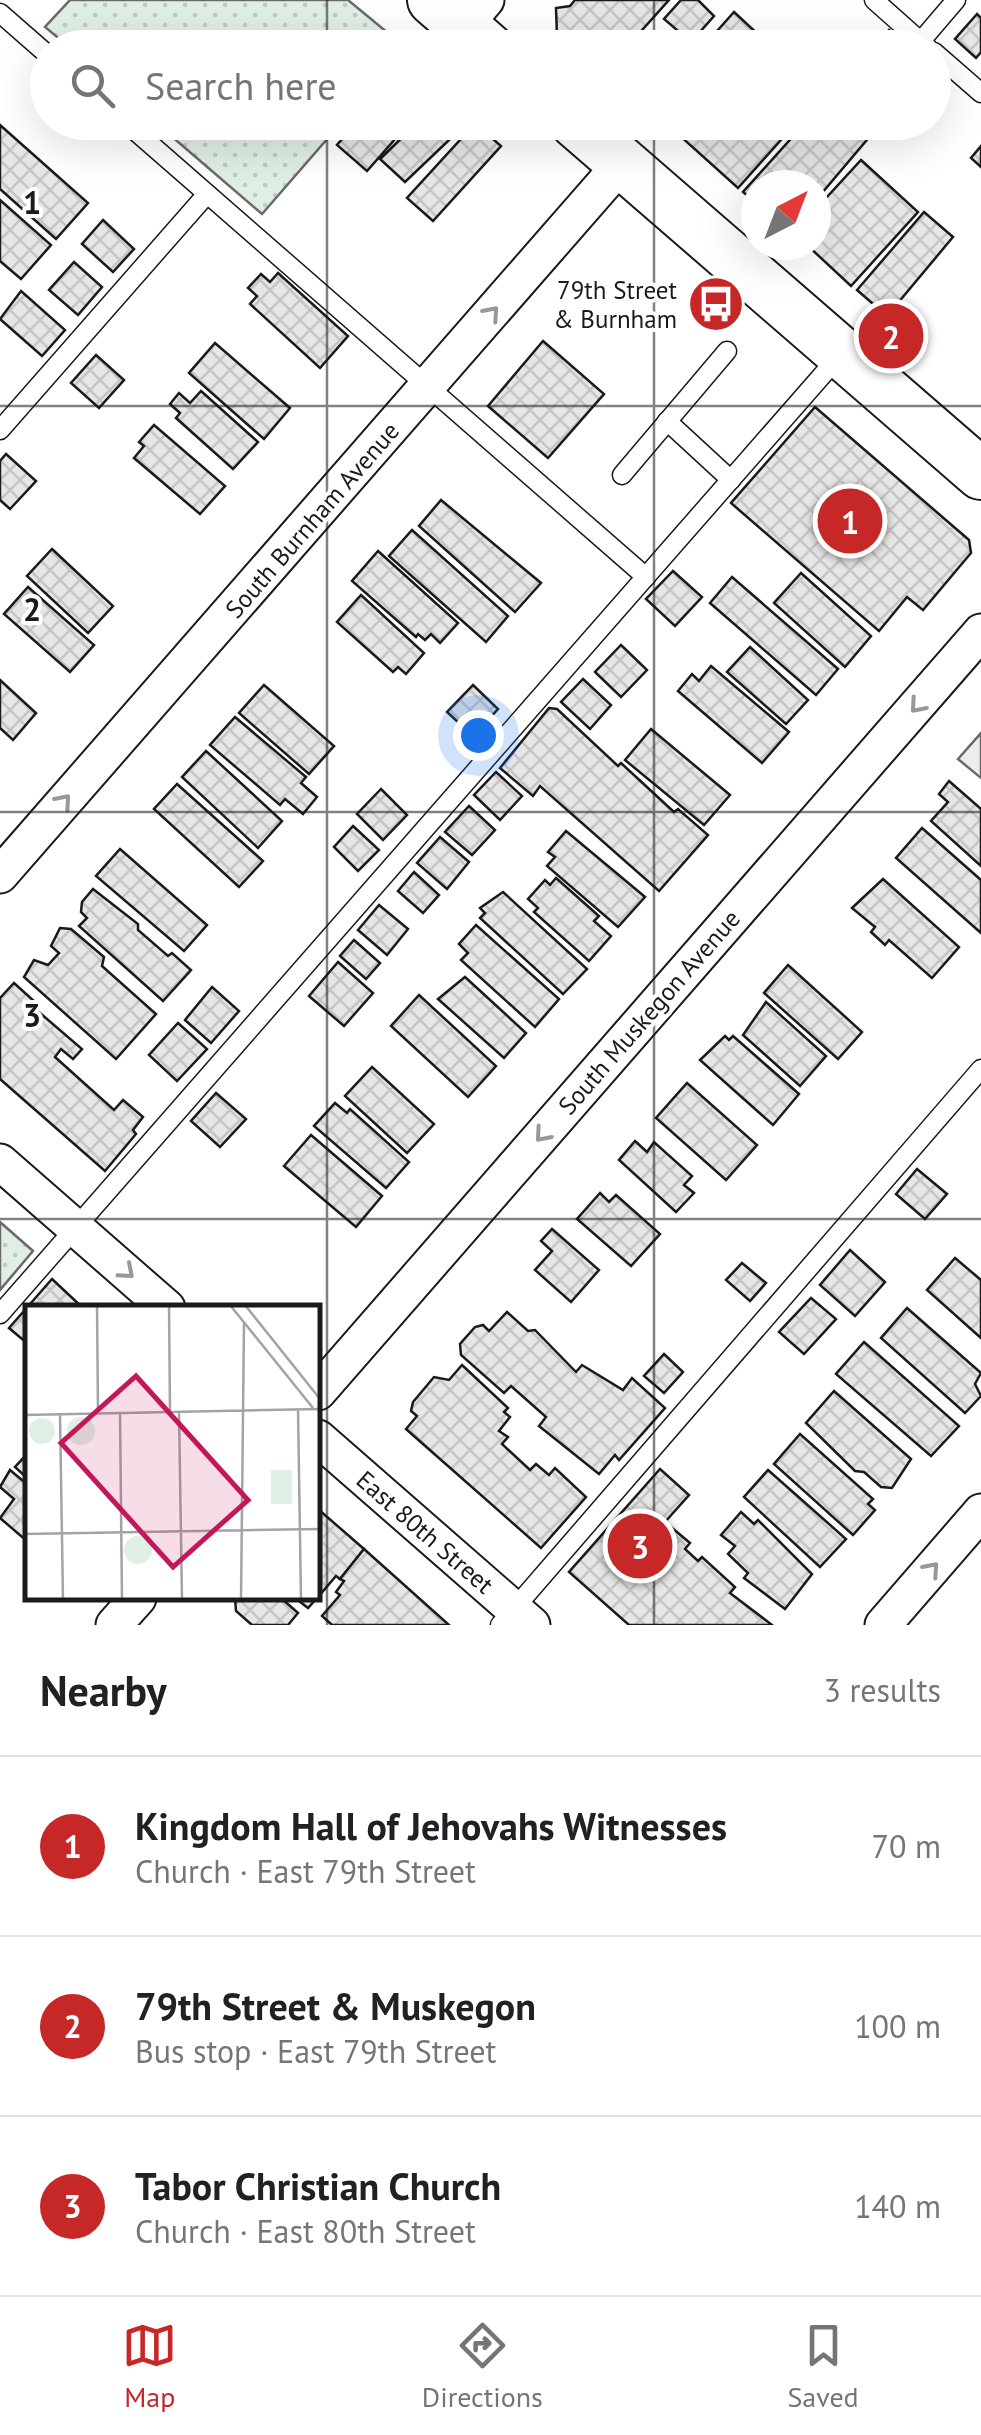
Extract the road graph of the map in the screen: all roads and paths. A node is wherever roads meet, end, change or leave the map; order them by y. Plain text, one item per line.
1 (874, 0) edge
2 (956, 0) edge
3 (0, 13) edge
4 (908, 30) edge
5 (937, 30) edge
6 (30, 39) edge
7 (951, 67) edge
8 (981, 93) edge
9 (146, 140) edge
10 (596, 140) edge
11 (622, 163) junction
12 (207, 194) junction
13 (727, 351) dead end
14 (842, 354) junction
15 (428, 387) junction
16 (668, 421) junction
17 (0, 430) edge
18 (981, 474) edge
19 (622, 476) dead end
20 (731, 480) junction
21 (646, 577) junction
22 (981, 632) edge
23 (0, 875) edge
24 (981, 1069) edge
25 (0, 1162) edge
26 (76, 1228) junction
27 (164, 1305) edge
28 (0, 1314) edge
29 (320, 1390) edge
30 (320, 1440) edge
31 (981, 1512) edge
32 (136, 1600) edge
33 (516, 1620) edge
34 (114, 1625) edge
35 (883, 1625) edge

1 - 4 lane
2 - 5 lane
3 - 6 lane
7 - 8 lane
9 - 12 lane
10 - 11 main road
11 - 14 main road
15 -> 11 street, South Burnham Avenue
12 - 15 lane
12 - 17 lane
13 - 16 lane
14 - 18 main road
14 - 20 lane
15 - 21 lane
23 -> 15 street, South Burnham Avenue
16 - 19 lane
16 - 20 lane
20 - 21 lane
21 - 26 lane
22 -> 29 street, South Muskegon Avenue
24 - 33 lane
25 - 26 street
26 -> 27 street
26 - 28 lane
30 - 33 street, East 80th Street
35 -> 31 street
32 - 34 street

